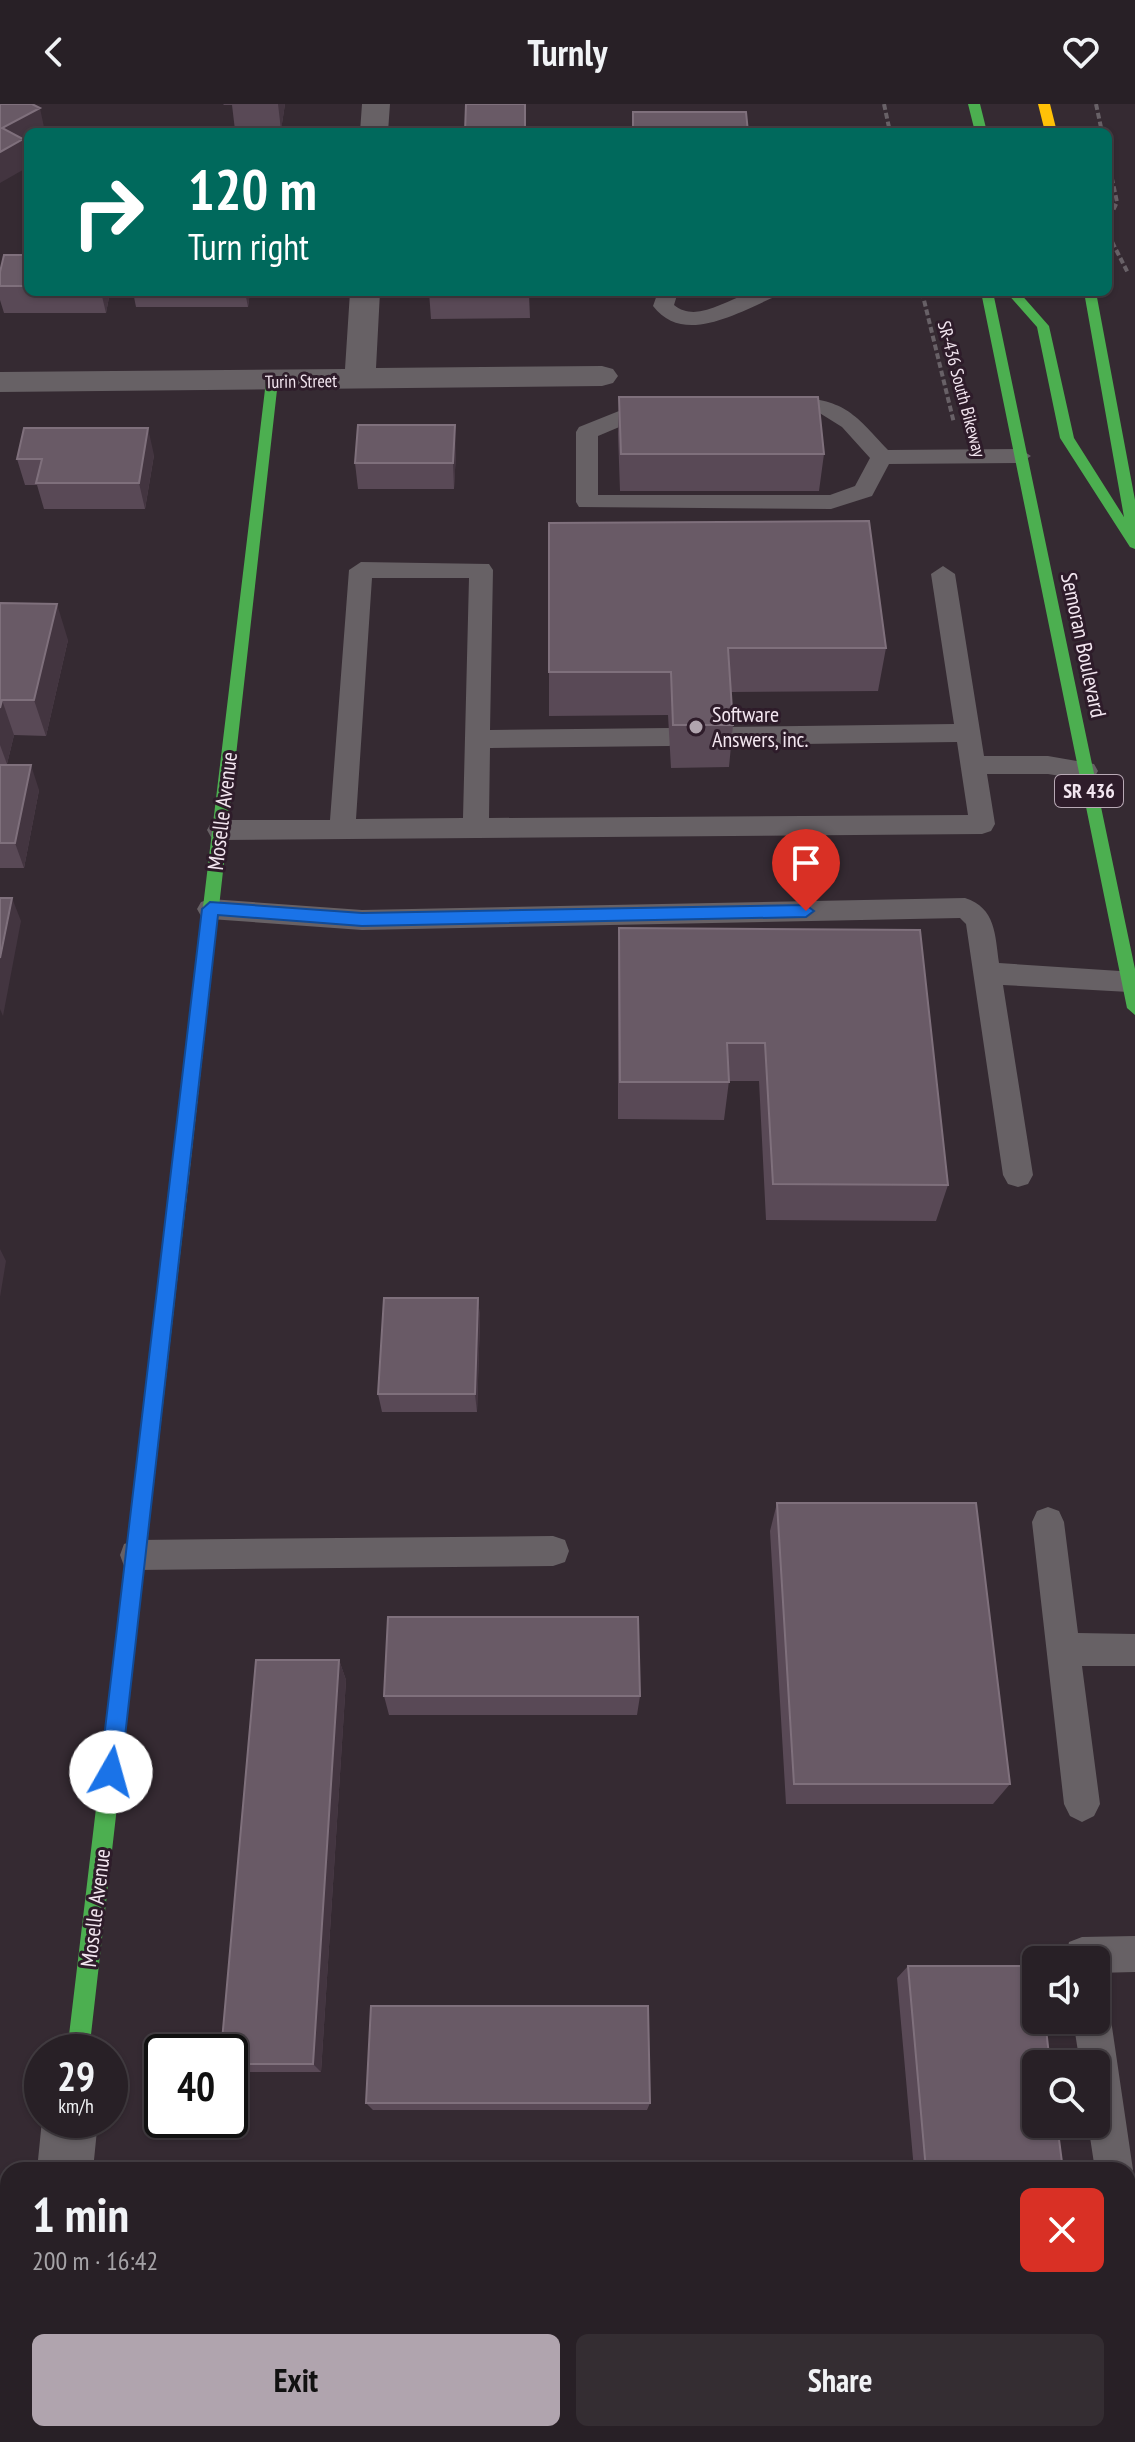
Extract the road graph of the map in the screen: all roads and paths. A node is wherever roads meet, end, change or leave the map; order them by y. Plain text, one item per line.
1 (376, 104) edge
2 (884, 104) edge
3 (974, 104) edge
4 (1044, 104) edge
5 (1096, 104) edge
6 (374, 128) edge
7 (889, 128) edge
8 (980, 128) edge
9 (1050, 128) edge
10 (1101, 128) edge
11 (1112, 179) edge
12 (1112, 213) edge
13 (365, 296) edge
14 (667, 296) edge
15 (760, 296) edge
16 (923, 296) edge
17 (988, 296) edge
18 (1016, 296) edge
19 (1091, 296) edge
20 (602, 376) dead end
21 (360, 380) junction
22 (272, 381) junction
23 (0, 382) edge
24 (679, 404) edge
25 (759, 404) edge
26 (1020, 456) junction
27 (882, 457) junction
28 (963, 457) junction
29 (1135, 536) edge
30 (1135, 544) edge
31 (943, 574) dead end
32 (968, 733) junction
33 (724, 736) edge
34 (669, 737) edge
35 (478, 739) junction
36 (973, 765) junction
37 (1085, 771) junction
38 (476, 828) junction
39 (342, 829) junction
40 (220, 830) junction
41 (210, 909) junction
42 (985, 973) junction
43 (1132, 984) edge
44 (1135, 1008) edge
45 (1018, 1175) dead end
46 (1048, 1522) dead end
47 (553, 1551) dead end
48 (136, 1555) junction
49 (1063, 1649) junction
50 (1135, 1650) edge
51 (1082, 1804) dead end
52 (1110, 1954) edge
53 (1135, 1954) edge
54 (80, 2034) edge
55 (1094, 2034) edge
56 (68, 2138) edge
57 (66, 2162) edge
58 (1113, 2162) edge

1 - 6 street
2 - 7 path
3 - 8 main road
4 - 9 main road
5 - 10 path
11 - 12 path
13 - 21 street
14 - 15 lane
16 - 28 path, SR-436 South Bikeway
17 - 26 main road, Semoran Boulevard / SR 436
18 - 30 main road
19 - 29 main road
20 - 21 street, Turin Street
21 - 22 street, Turin Street
22 - 23 street, Turin Street
22 - 40 main road, Moselle Avenue
24 - 27 lane
25 - 27 lane
26 - 28 lane
26 - 37 main road, Semoran Boulevard / SR 436
27 - 28 lane
31 - 32 lane
32 - 33 lane
32 - 36 lane
34 - 35 lane
35 - 38 lane
35 - 39 lane
36 - 37 lane
36 - 38 lane
37 - 43 main road, Semoran Boulevard / SR 436
38 - 39 lane
39 - 40 lane
40 - 41 main road, Moselle Avenue
41 - 42 lane
41 - 48 main road, Moselle Avenue
42 - 43 lane
42 - 45 lane
43 - 44 main road, Semoran Boulevard / SR 436
46 - 49 lane
47 - 48 lane
48 - 54 main road, Moselle Avenue
49 - 50 lane
49 - 51 lane
52 - 53 lane
55 - 58 lane
56 - 57 street

